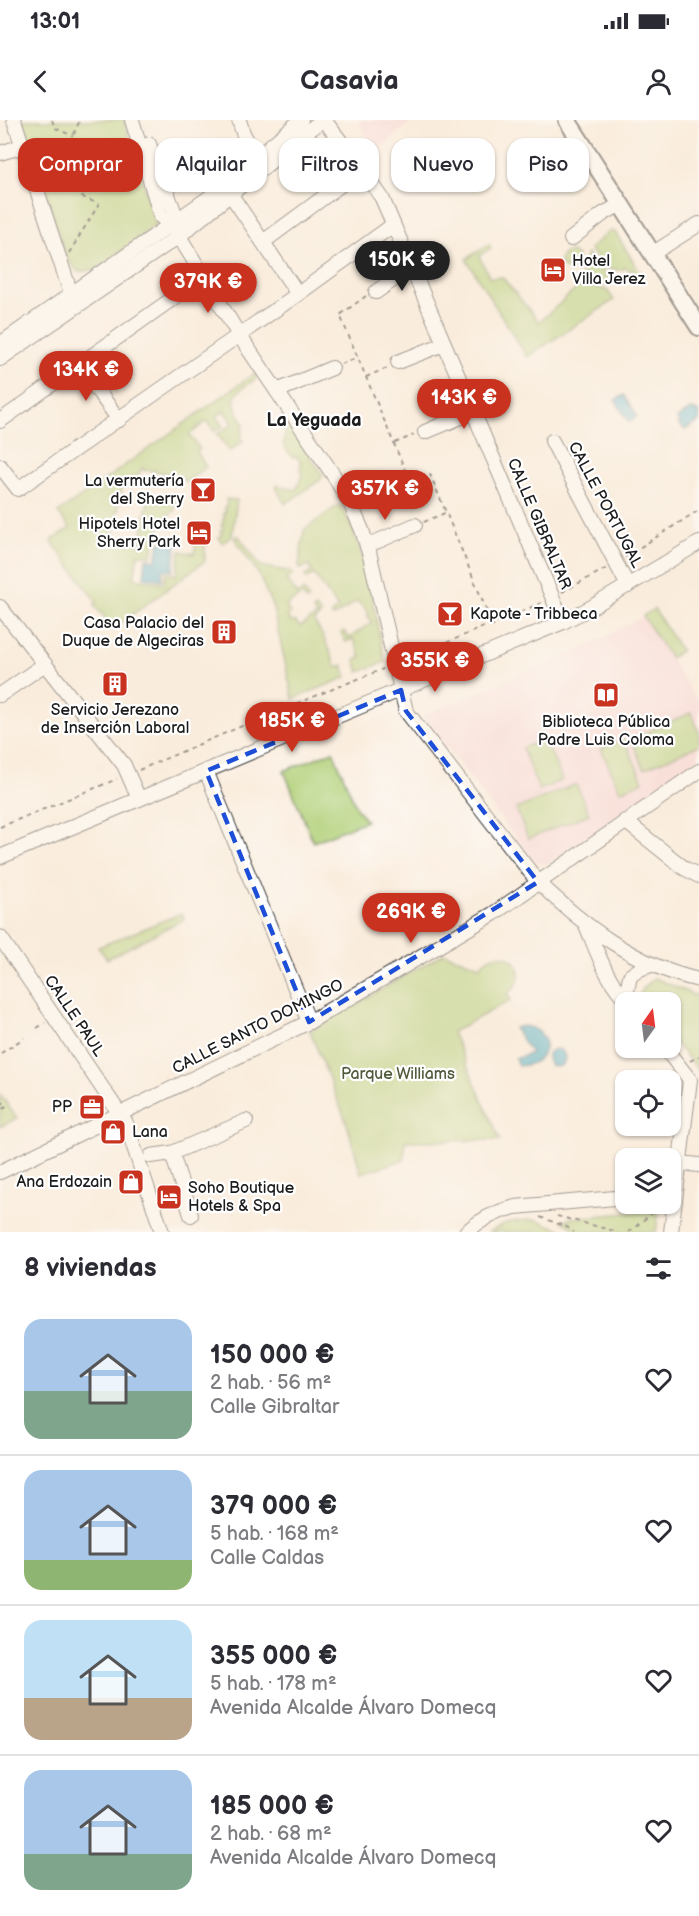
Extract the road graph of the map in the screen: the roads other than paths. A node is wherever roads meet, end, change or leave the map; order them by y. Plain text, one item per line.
1 (132, 120) edge
2 (141, 120) edge
3 (239, 120) edge
4 (301, 120) edge
5 (323, 120) edge
6 (567, 120) edge
7 (248, 138) edge
8 (337, 138) edge
9 (18, 147) edge
10 (0, 153) edge
11 (267, 156) edge
12 (267, 159) edge
13 (38, 192) edge
14 (217, 192) edge
15 (234, 192) edge
16 (331, 192) edge
17 (378, 192) edge
18 (167, 194) junction
19 (231, 195) junction
20 (621, 204) junction
21 (194, 207) junction
22 (170, 224) junction
23 (699, 224) edge
24 (393, 225) junction
25 (179, 236) junction
26 (571, 239) dead end
27 (263, 242) junction
28 (652, 254) junction
29 (411, 267) junction
30 (203, 278) junction
31 (376, 292) road end
32 (298, 294) junction
33 (73, 300) junction
34 (699, 327) edge
35 (239, 335) junction
36 (0, 344) edge
37 (444, 344) junction
38 (0, 359) edge
39 (398, 362) road end
40 (79, 365) junction
41 (332, 368) road end
42 (277, 391) junction
43 (473, 412) junction
44 (119, 420) junction
45 (0, 421) edge
46 (425, 432) road end
47 (552, 441) dead end
48 (0, 466) edge
49 (415, 525) road end
50 (699, 543) edge
51 (367, 546) junction
52 (628, 586) junction
53 (0, 607) edge
54 (563, 622) junction
55 (45, 664) junction
56 (401, 690) junction
57 (0, 695) edge
58 (206, 771) junction
59 (699, 771) edge
60 (139, 799) junction
61 (625, 821) junction
62 (0, 857) edge
63 (698, 875) edge
64 (538, 882) junction
65 (585, 923) junction
66 (0, 937) edge
67 (628, 953) junction
68 (651, 965) junction
69 (630, 976) junction
70 (699, 980) edge
71 (619, 992) edge
72 (627, 992) edge
73 (309, 1022) junction
74 (673, 1058) edge
75 (121, 1115) junction
76 (246, 1121) dead end
77 (681, 1148) edge
78 (172, 1153) junction
79 (151, 1156) dead end
80 (681, 1163) edge
81 (699, 1165) edge
82 (0, 1172) edge
83 (615, 1198) edge
84 (672, 1214) edge
85 (191, 1215) dead end
86 (162, 1232) edge
87 (466, 1232) edge
88 (671, 1232) edge

1 - 22 street
2 - 18 street
3 - 7 street
4 - 11 street
5 - 8 street, CALLE GIBRALTAR
5 - 12 street
6 - 20 main road
9 - 10 street
13 - 33 street
14 - 21 street
15 - 19 street
16 - 27 street
17 - 24 street, CALLE GIBRALTAR
18 - 21 street
18 - 22 street
19 - 25 street
19 - 27 street
20 - 26 street
20 - 28 main road
21 - 22 street
22 - 25 street
22 - 33 street
23 - 28 street
24 - 29 street, CALLE GIBRALTAR
24 - 32 street
25 - 30 street
25 - 33 street
27 - 32 street
28 - 34 main road
29 - 31 street
29 - 37 street, CALLE GIBRALTAR
30 - 35 street
30 - 40 street
32 - 35 street
33 - 36 street
33 - 38 street
35 - 42 street
35 - 44 street
37 - 39 street
37 - 43 street, CALLE GIBRALTAR
40 - 44 street
40 - 45 street
41 - 42 street
42 - 51 street
43 - 46 street
43 - 54 street, CALLE GIBRALTAR
44 - 48 street
47 - 52 street, CALLE PORTUGAL
49 - 51 street
50 - 52 street
51 - 56 street
52 - 54 street
53 - 55 street
54 - 56 street
55 - 57 street
55 - 60 street
56 - 58 street
56 - 64 street
58 - 60 street
58 - 73 street
59 - 61 street, CALLE SANTO DOMINGO
60 - 62 street
61 - 63 street
61 - 64 street, CALLE SANTO DOMINGO
64 - 65 street
64 - 73 street, CALLE SANTO DOMINGO
65 - 67 street
65 - 71 street
66 - 75 street, CALLE PAUL
67 - 68 street
67 - 69 street
68 - 69 street
68 - 70 street
69 - 72 street
73 - 75 street, CALLE SANTO DOMINGO
74 - 77 street
75 - 82 street, CALLE SANTO DOMINGO
75 - 86 street, CALLE PAUL
76 - 78 street
78 - 79 street
78 - 85 street
80 - 81 street
83 - 87 street
84 - 88 street

